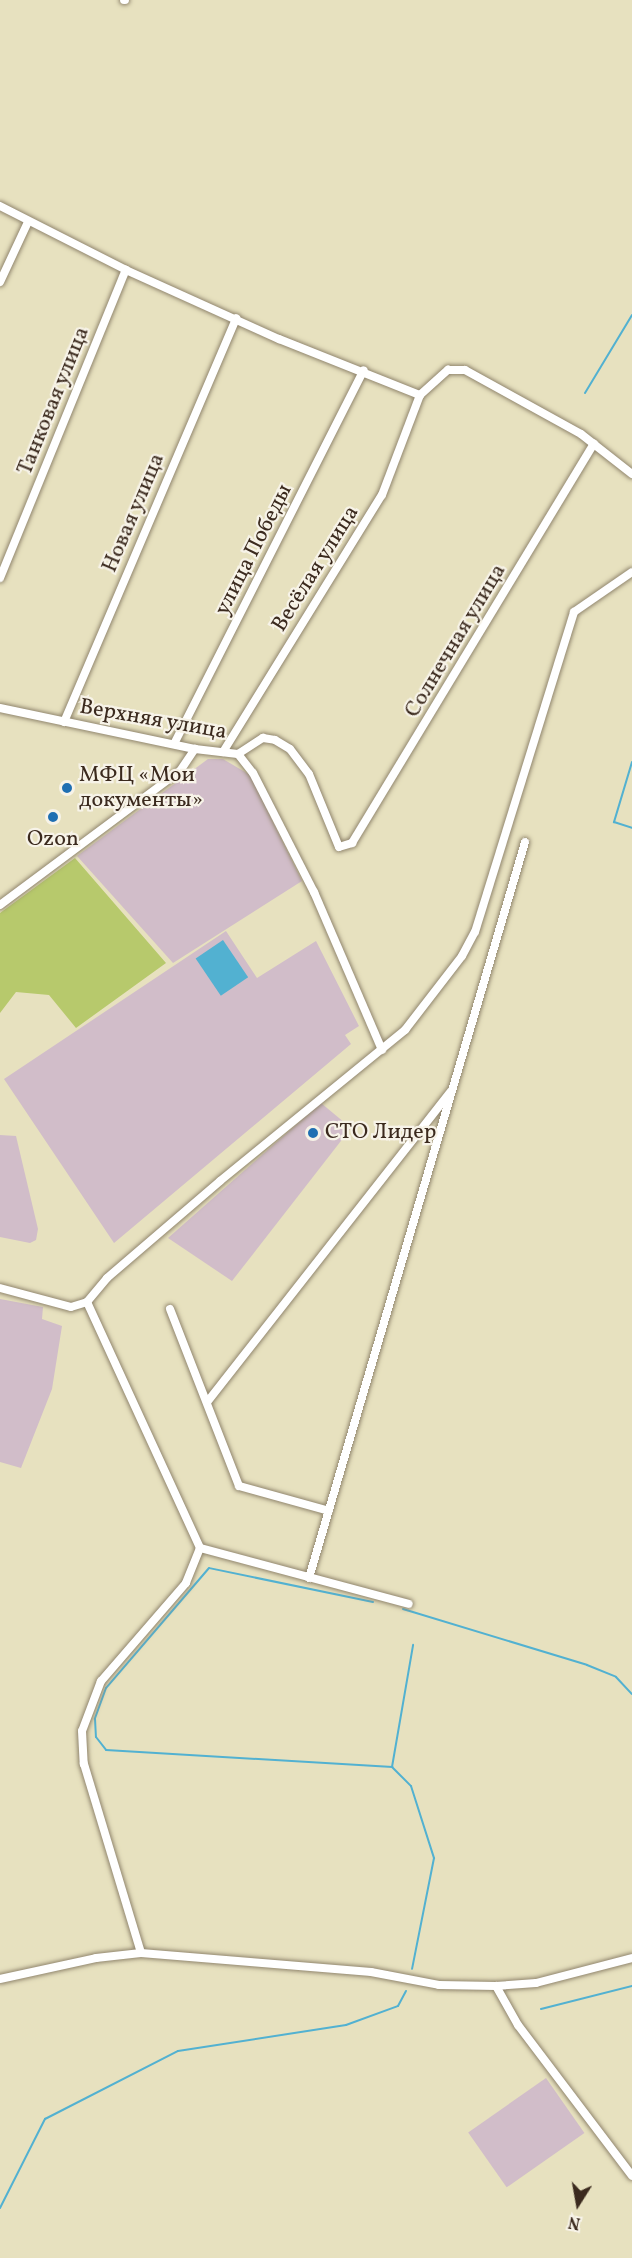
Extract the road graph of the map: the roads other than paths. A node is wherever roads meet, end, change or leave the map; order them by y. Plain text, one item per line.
1 (0, 207) edge
2 (28, 222) junction
3 (126, 270) junction
4 (0, 282) edge
5 (236, 318) junction
6 (364, 370) junction
7 (420, 395) junction
8 (594, 444) junction
9 (632, 474) edge
10 (632, 572) edge
11 (0, 578) edge
12 (0, 708) edge
13 (64, 722) junction
14 (174, 744) junction
15 (195, 749) junction
16 (224, 752) junction
17 (238, 754) junction
18 (525, 842) dead end
19 (339, 847) joint
20 (0, 905) edge
21 (382, 1050) junction
22 (454, 1087) junction
23 (0, 1288) edge
24 (87, 1302) junction
25 (170, 1309) dead end
26 (208, 1401) junction
27 (329, 1511) junction
28 (200, 1548) junction
29 (309, 1578) junction
30 (409, 1604) dead end
31 (141, 1953) junction
32 (632, 1958) edge
33 (0, 1979) edge
34 (496, 1986) junction
35 (632, 2176) edge

1 - 2 street
2 - 3 street
2 - 4 street
3 - 5 street
3 - 11 street, Танковая улица
5 - 6 street
5 - 13 street, Новая улица
6 - 7 street
6 - 14 street, улица Победы
7 - 8 street
7 - 16 street, Весёлая улица
8 - 9 street
8 - 19 street, Солнечная улица
10 - 21 street
12 - 13 street, Верхняя улица
13 - 14 street, Верхняя улица
14 - 15 street, Верхняя улица
15 - 16 street, Верхняя улица
15 - 20 street
16 - 17 street, Верхняя улица
17 - 19 street, Верхняя улица
17 - 21 street
18 - 22 street
21 - 24 street
22 - 26 street
22 - 27 street
23 - 24 street
24 - 28 street
25 - 26 street
26 - 27 street
27 - 29 street
28 - 29 street
28 - 31 street
29 - 30 street
31 - 33 street
31 - 34 street
32 - 34 street
34 - 35 street

